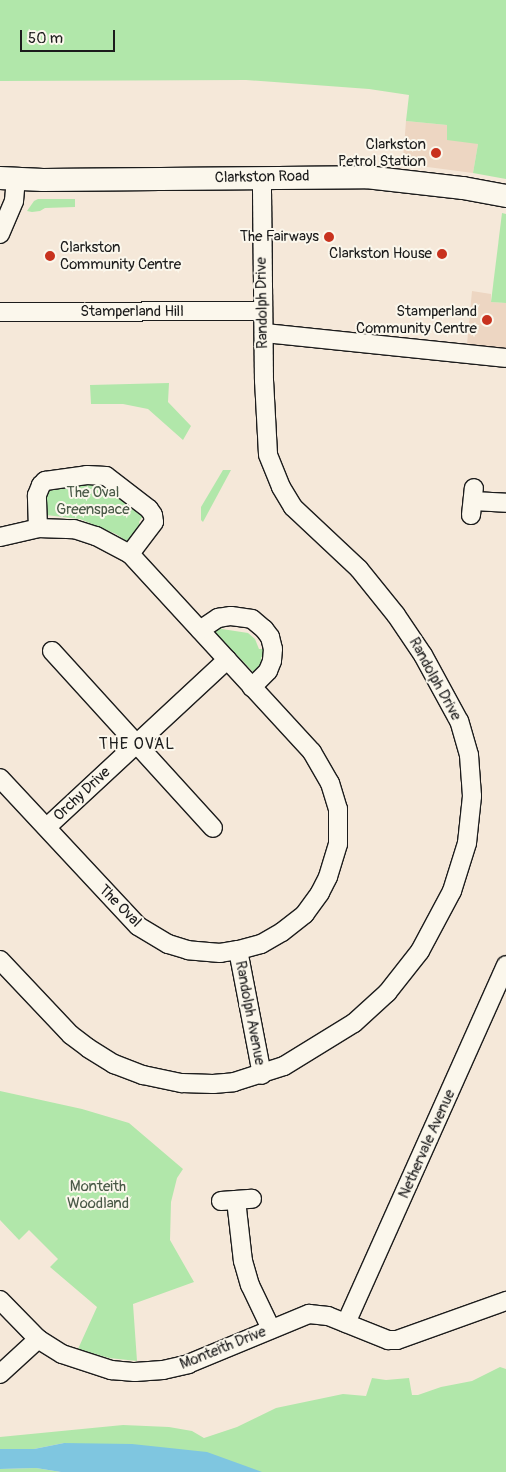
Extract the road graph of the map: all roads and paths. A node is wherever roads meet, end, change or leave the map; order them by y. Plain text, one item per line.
1 (262, 177) junction
2 (8, 179) edge
3 (506, 196) edge
4 (0, 234) edge
5 (263, 311) junction
6 (0, 312) edge
7 (264, 333) junction
8 (506, 358) edge
9 (473, 501) dead end
10 (506, 503) edge
11 (38, 528) junction
12 (0, 537) edge
13 (130, 554) junction
14 (200, 630) junction
15 (52, 651) dead end
16 (228, 660) junction
17 (252, 687) junction
18 (137, 744) junction
19 (0, 778) edge
20 (47, 827) junction
21 (214, 827) dead end
22 (238, 950) junction
23 (0, 960) edge
24 (506, 965) edge
25 (262, 1075) junction
26 (236, 1200) dead end
27 (0, 1300) edge
28 (506, 1301) edge
29 (346, 1323) junction
30 (271, 1329) junction
31 (38, 1339) junction
32 (0, 1374) edge

1 - 2 main road, Clarkston Road
1 - 3 main road, Clarkston Road
1 - 5 street, Randolph Drive
2 - 4 street
5 - 6 street, Stamperland Hill
5 - 7 street, Randolph Drive
7 - 8 street
7 - 25 street, Randolph Drive
9 - 10 street
11 - 12 street, The Oval
11 - 13 street, The Oval
11 - 13 street
13 - 14 street, The Oval
14 - 16 street, The Oval
14 - 17 street
15 - 18 street
16 - 17 street, The Oval
16 - 18 street, Orchy Drive
17 - 22 street, The Oval
18 - 20 street, Orchy Drive
18 - 21 street
19 - 20 street, The Oval
20 - 22 street, The Oval
22 - 25 street, Randolph Avenue
23 - 25 street, Randolph Drive
24 - 29 street, Nethervale Avenue
26 - 30 street
27 - 31 street, Monteith Drive
28 - 29 street, Monteith Drive
29 - 30 street, Monteith Drive
30 - 31 street, Monteith Drive
31 - 32 street

